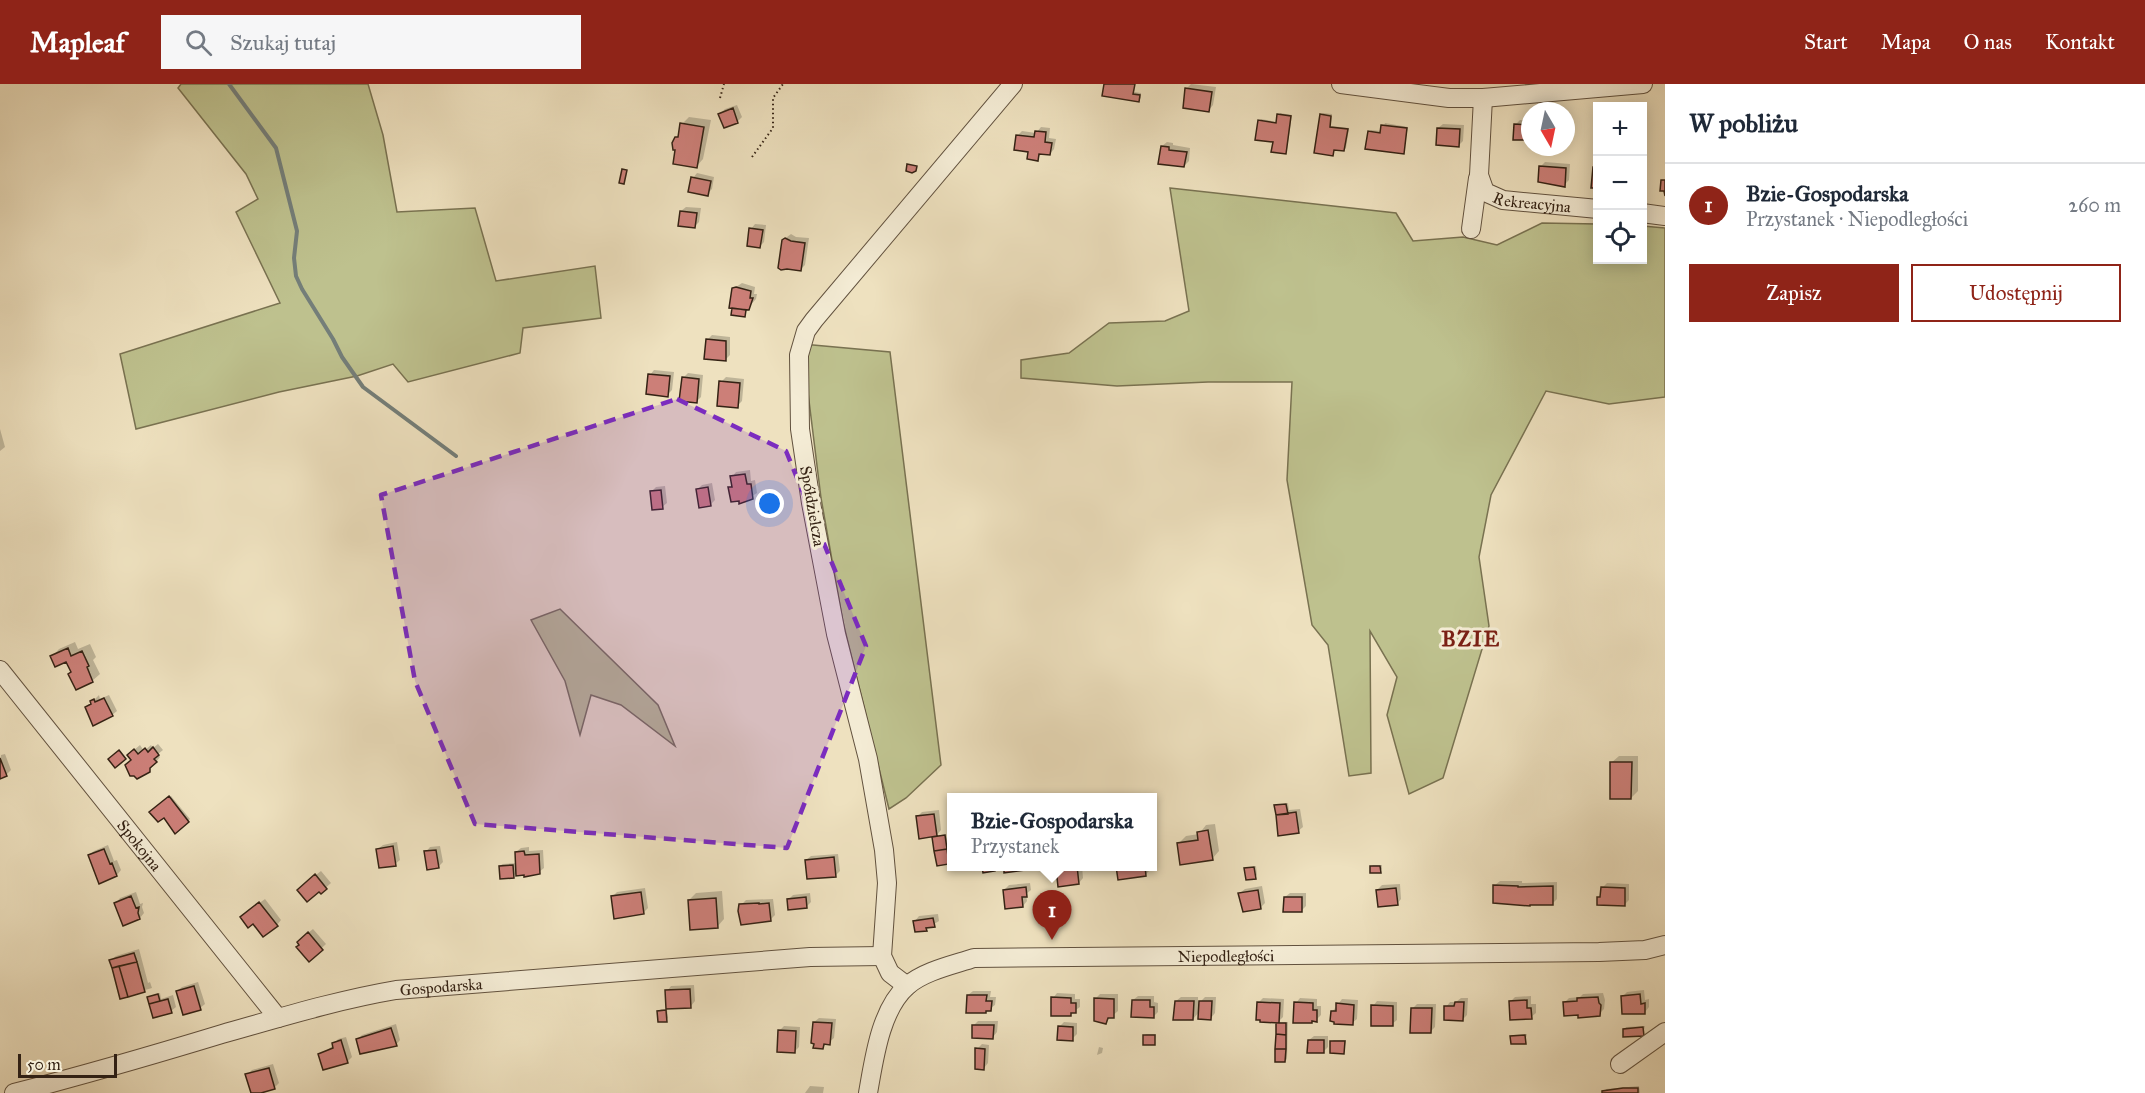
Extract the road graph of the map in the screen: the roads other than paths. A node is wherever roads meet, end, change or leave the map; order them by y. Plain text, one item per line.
1 (1013, 84) edge
2 (1341, 84) edge
3 (1643, 84) edge
4 (1388, 87) edge
5 (1576, 87) edge
6 (1484, 98) junction
7 (1479, 175) junction
8 (1593, 209) edge
9 (1647, 214) edge
10 (1665, 216) edge
11 (1472, 229) dead end
12 (0, 670) edge
13 (1665, 945) edge
14 (882, 956) junction
15 (907, 986) junction
16 (278, 1018) junction
17 (1665, 1032) edge
18 (1620, 1064) dead end
19 (14, 1093) edge
20 (868, 1093) edge

1 - 14 street, Spółdzielcza
2 - 4 street
3 - 5 street
4 - 6 street
5 - 6 street
6 - 7 street, Rekreacyjna
7 - 8 street, Rekreacyjna
7 - 11 street, Rekreacyjna
9 - 10 street
12 - 16 street, Spokojna
13 - 15 street, Niepodległości
14 - 15 street
14 - 16 street, Gospodarska
15 - 20 street, Niepodległości
16 - 19 street, Gospodarska
17 - 18 street

